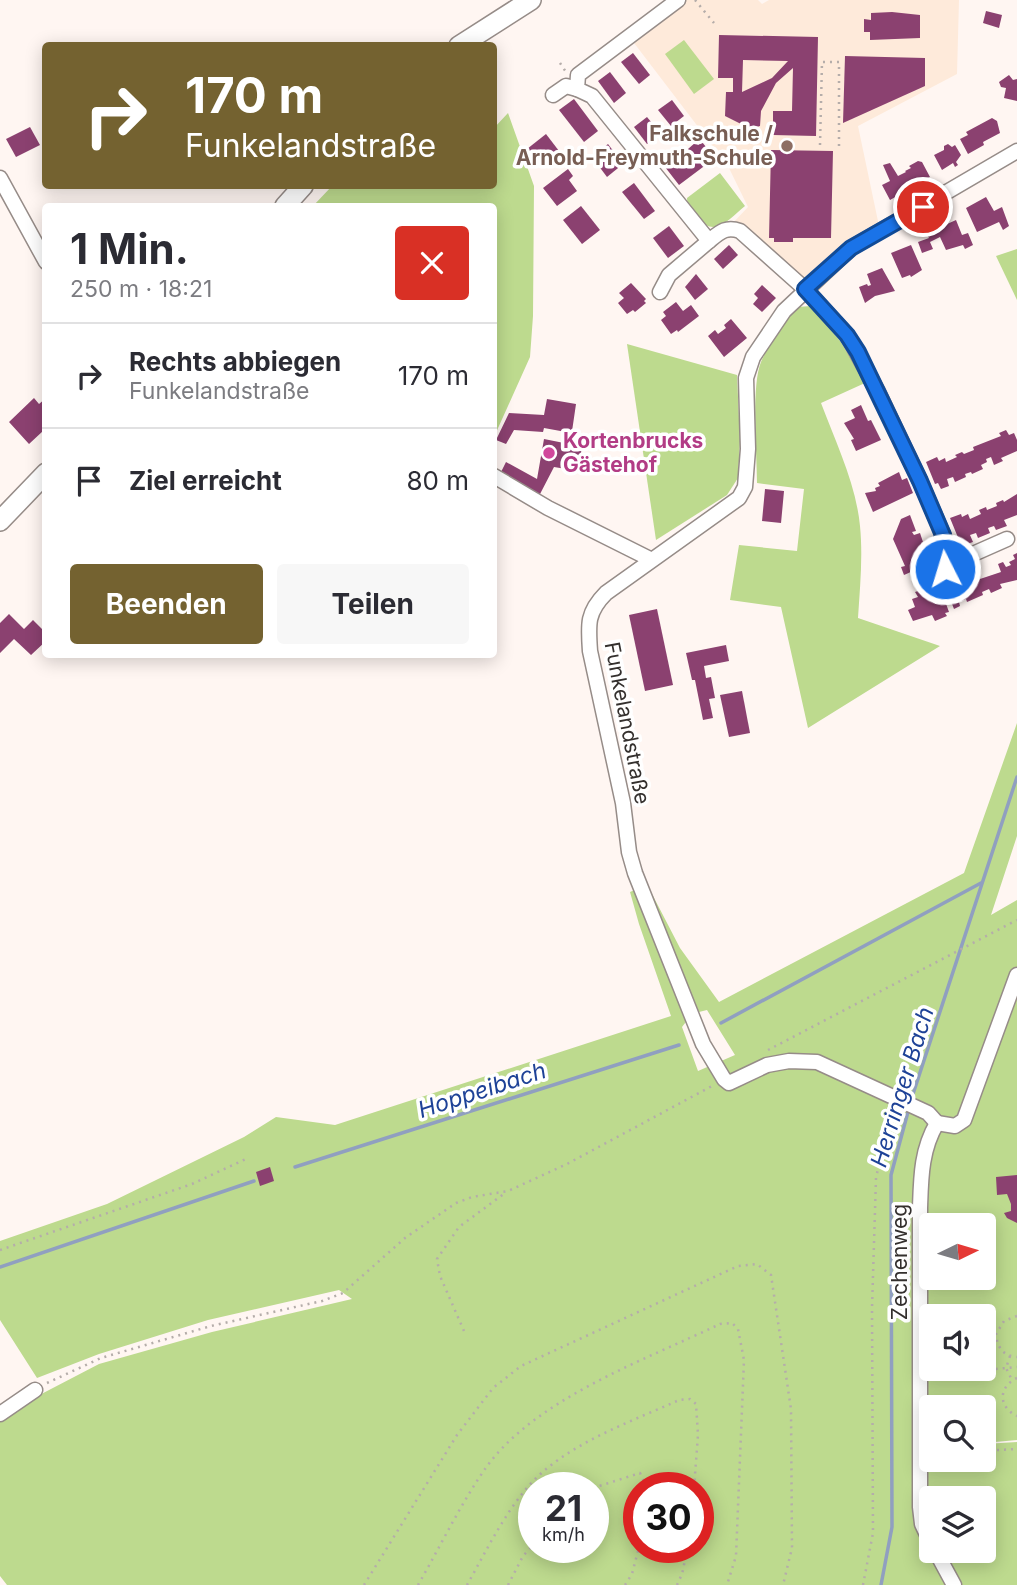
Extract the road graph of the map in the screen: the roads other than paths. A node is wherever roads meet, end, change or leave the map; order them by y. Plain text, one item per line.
1 (531, 0) edge
2 (678, 0) edge
3 (465, 42) edge
4 (577, 89) junction
5 (553, 95) dead end
6 (1017, 151) edge
7 (0, 178) edge
8 (300, 189) edge
9 (288, 203) edge
10 (709, 241) junction
11 (42, 255) edge
12 (805, 289) junction
13 (660, 292) dead end
14 (42, 477) edge
15 (497, 478) edge
16 (0, 520) edge
17 (1007, 540) dead end
18 (650, 559) junction
19 (1017, 975) edge
20 (932, 1118) junction
21 (35, 1390) road end
22 (0, 1414) edge
23 (920, 1486) edge
24 (942, 1563) edge
25 (954, 1585) edge

1 - 3 main road
2 - 4 street
4 - 5 street
4 - 10 street
6 - 12 street, Funkelandstraße
7 - 11 street
8 - 9 main road
10 - 12 street
10 - 13 street
12 - 17 street
12 - 18 street, Funkelandstraße
14 - 16 main road
15 - 18 street
18 - 20 street, Funkelandstraße
19 - 20 street
20 - 23 street, Zechenweg
21 - 22 street
24 - 25 street

